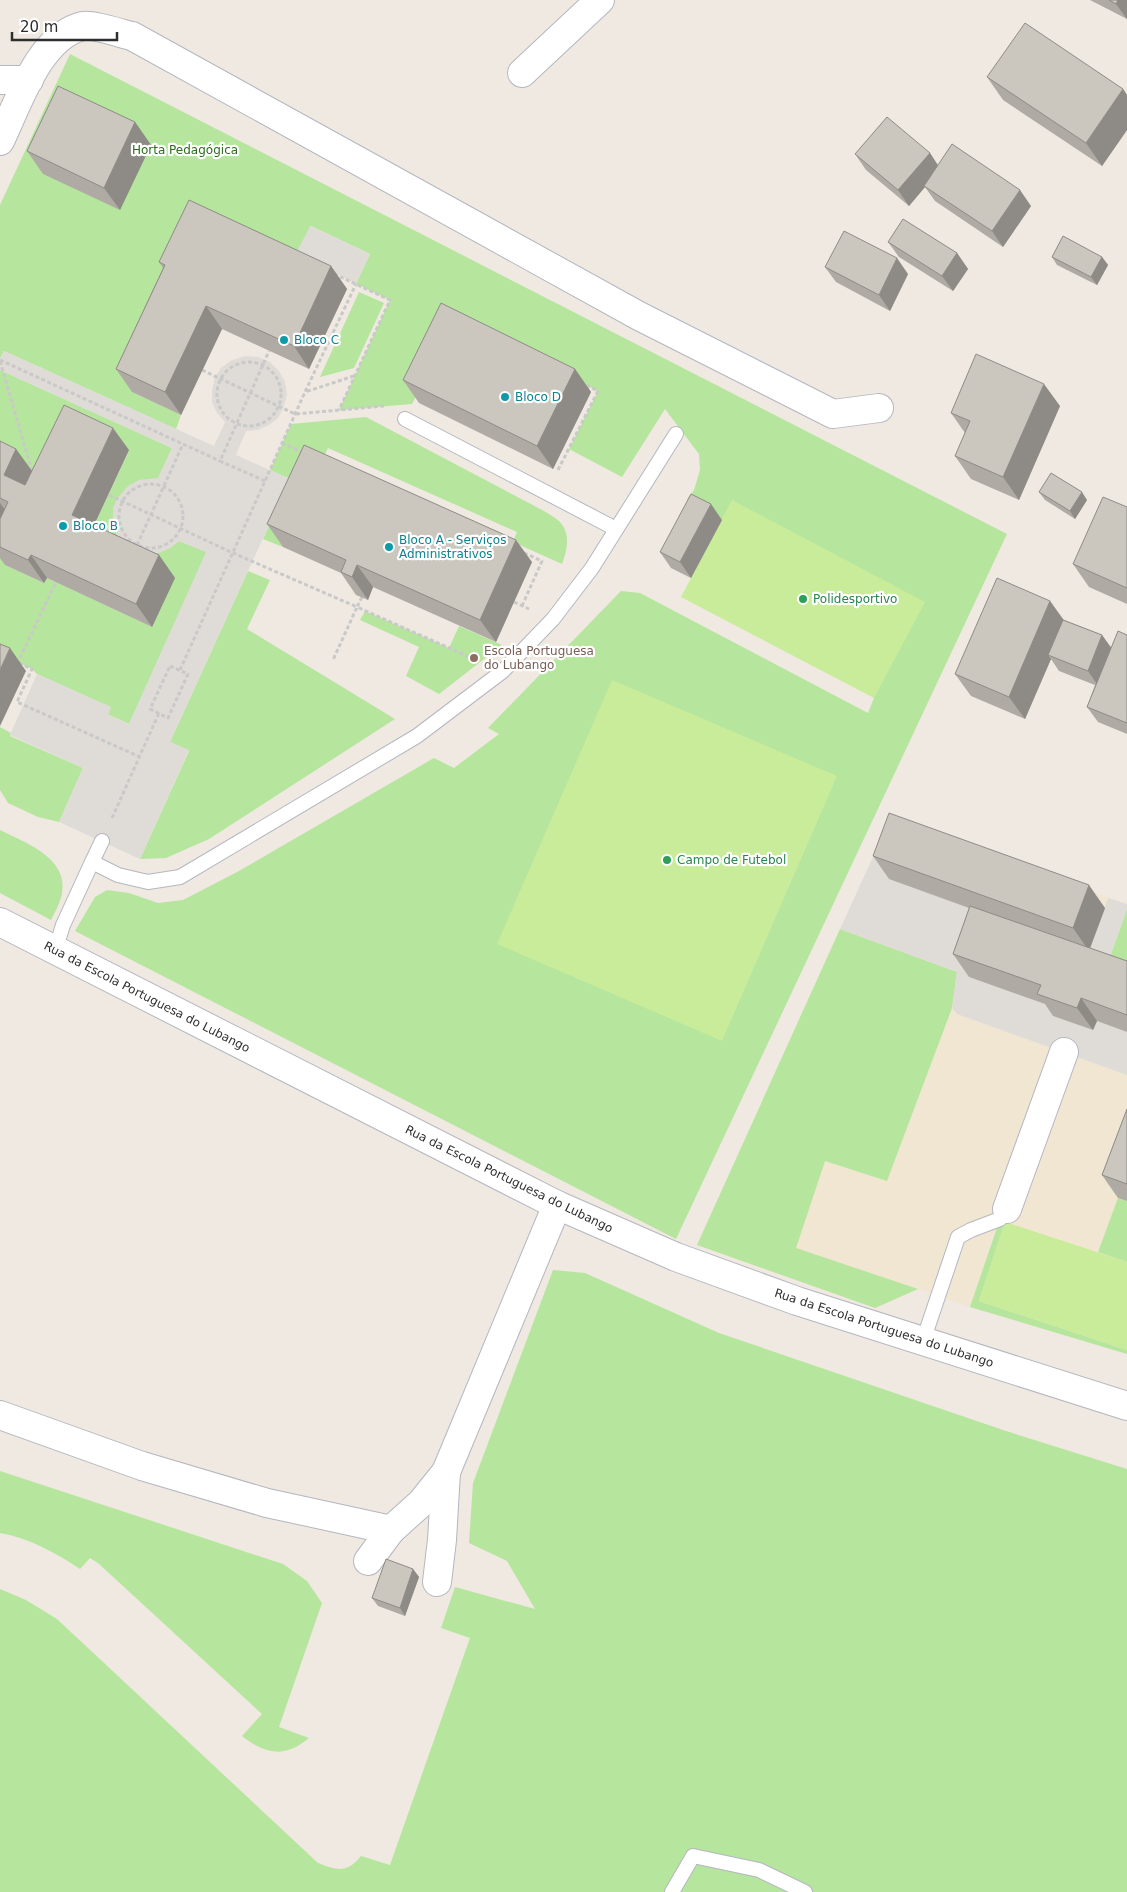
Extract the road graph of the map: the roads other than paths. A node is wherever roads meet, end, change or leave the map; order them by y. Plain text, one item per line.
1 (600, 0) edge
2 (522, 73) dead end
3 (0, 80) edge
4 (29, 80) junction
5 (0, 141) edge
6 (880, 408) dead end
7 (405, 419) dead end
8 (676, 434) dead end
9 (616, 530) junction
10 (102, 841) dead end
11 (92, 862) junction
12 (0, 922) edge
13 (55, 951) junction
14 (1064, 1052) dead end
15 (557, 1205) junction
16 (1007, 1209) joint
17 (923, 1341) junction
18 (1127, 1406) edge
19 (0, 1415) edge
20 (446, 1472) junction
21 (391, 1530) junction
22 (368, 1561) dead end
23 (437, 1582) dead end
24 (672, 1892) edge
25 (805, 1892) edge

1 - 2 street
3 - 4 street
4 - 5 street
4 - 6 street
7 - 9 lane
8 - 9 lane
9 - 11 lane
10 - 11 lane
11 - 13 lane
12 - 13 street, Rua da Escola Portuguesa do Lubango
13 - 15 street, Rua da Escola Portuguesa do Lubango
14 - 16 street
15 - 17 street, Rua da Escola Portuguesa do Lubango
15 - 20 street
16 - 17 lane
17 - 18 street, Rua da Escola Portuguesa do Lubango
19 - 21 street
20 - 21 street
20 - 23 street
21 - 22 street
24 - 25 lane

